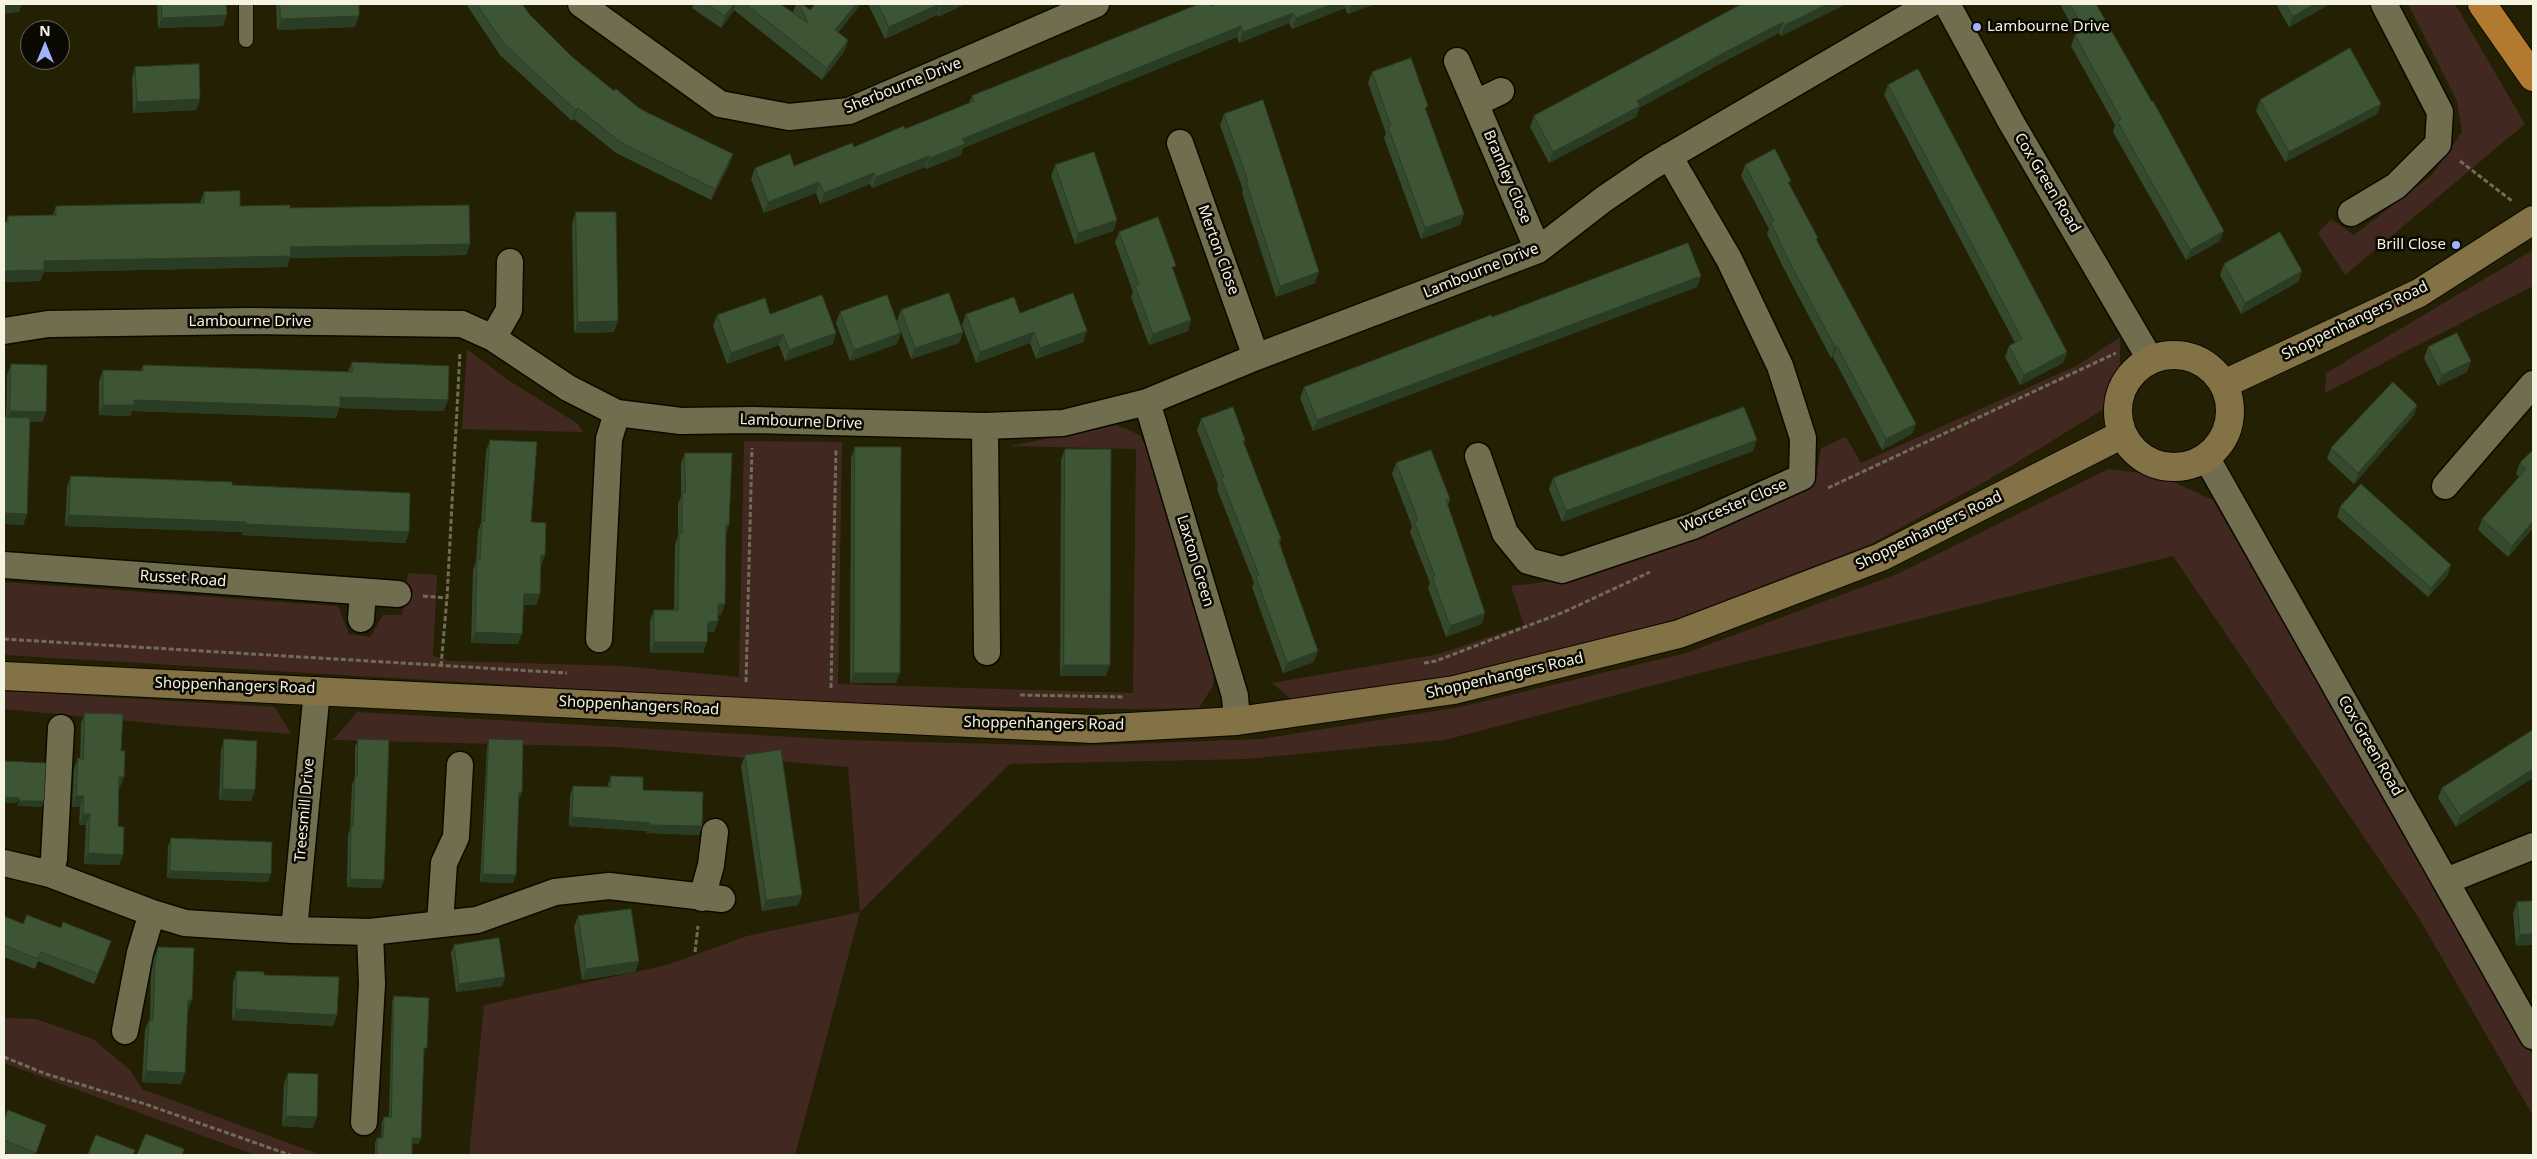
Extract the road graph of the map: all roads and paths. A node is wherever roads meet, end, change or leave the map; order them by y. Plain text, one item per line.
1 (246, 4) edge
2 (581, 4) edge
3 (1096, 4) edge
4 (1930, 4) edge
5 (1947, 4) edge
6 (2384, 4) edge
7 (2482, 4) edge
8 (246, 40) dead end
9 (1457, 61) dead end
10 (2533, 77) edge
11 (1501, 91) dead end
12 (1476, 103) junction
13 (1180, 144) dead end
14 (2438, 144) junction
15 (1669, 156) junction
16 (2351, 213) dead end
17 (2526, 213) edge
18 (1538, 250) junction
19 (510, 262) dead end
20 (462, 324) junction
21 (4, 331) edge
22 (493, 338) junction
23 (2146, 350) junction
24 (1256, 357) junction
25 (2224, 384) junction
26 (2533, 384) edge
27 (1148, 402) junction
28 (617, 414) junction
29 (753, 420) junction
30 (836, 423) junction
31 (985, 426) junction
32 (2122, 434) junction
33 (1478, 456) dead end
34 (2206, 457) junction
35 (2445, 486) dead end
36 (1819, 492) dead end
37 (4, 565) edge
38 (1658, 568) dead end
39 (363, 592) junction
40 (398, 594) dead end
41 (361, 619) dead end
42 (4, 639) edge
43 (599, 639) dead end
44 (987, 652) dead end
45 (1417, 664) dead end
46 (441, 666) junction
47 (569, 673) dead end
48 (4, 676) edge
49 (736, 682) dead end
50 (746, 682) junction
51 (756, 683) dead end
52 (317, 690) junction
53 (822, 690) dead end
54 (1011, 694) dead end
55 (1130, 697) dead end
56 (1237, 720) junction
57 (61, 728) dead end
58 (460, 765) dead end
59 (715, 832) dead end
60 (2533, 846) edge
61 (4, 863) edge
62 (50, 874) junction
63 (2446, 881) junction
64 (152, 912) junction
65 (440, 924) junction
66 (294, 930) junction
67 (370, 932) junction
68 (125, 1031) dead end
69 (2533, 1036) edge
70 (4, 1057) edge
71 (364, 1122) dead end
72 (290, 1155) edge

1 - 8 lane
2 - 3 street, Sherbourne Drive
4 - 15 street, Lambourne Drive
5 - 23 street, Cox Green Road
6 - 14 street
7 - 10 highway
9 - 12 street, Bramley Close
11 - 12 street
12 - 18 street, Bramley Close
13 - 24 street, Merton Close
14 - 16 street
14 - 17 path
15 - 18 street, Lambourne Drive
15 - 33 street, Worcester Close
17 - 25 street, Shoppenhangers Road
18 - 24 street, Lambourne Drive
19 - 22 street
20 - 21 street, Lambourne Drive
20 - 22 street, Lambourne Drive
20 - 46 path
22 - 28 street, Lambourne Drive
23 - 25 street
23 - 32 street
23 - 36 path
24 - 27 street, Lambourne Drive
25 - 34 street
26 - 35 street
27 - 31 street, Lambourne Drive
27 - 56 street, Laxton Green
28 - 29 street, Lambourne Drive
28 - 43 street
29 - 30 street, Lambourne Drive
29 - 50 path
30 - 31 street, Lambourne Drive
30 - 53 path
31 - 44 street
32 - 34 street
32 - 56 street, Shoppenhangers Road
34 - 63 street, Cox Green Road
37 - 39 street, Russet Road
38 - 45 path
39 - 40 street, Russet Road
39 - 41 street
42 - 46 path
46 - 47 path
48 - 52 street, Shoppenhangers Road
49 - 50 path
50 - 51 path
52 - 56 street, Shoppenhangers Road
52 - 66 street, Treesmill Drive
54 - 55 path
57 - 62 street
58 - 65 street
59 - 65 street
60 - 63 street
61 - 62 street
62 - 64 street
63 - 69 street, Cox Green Road
64 - 66 street
64 - 68 street
65 - 67 street
66 - 67 street
67 - 71 street
70 - 72 path

